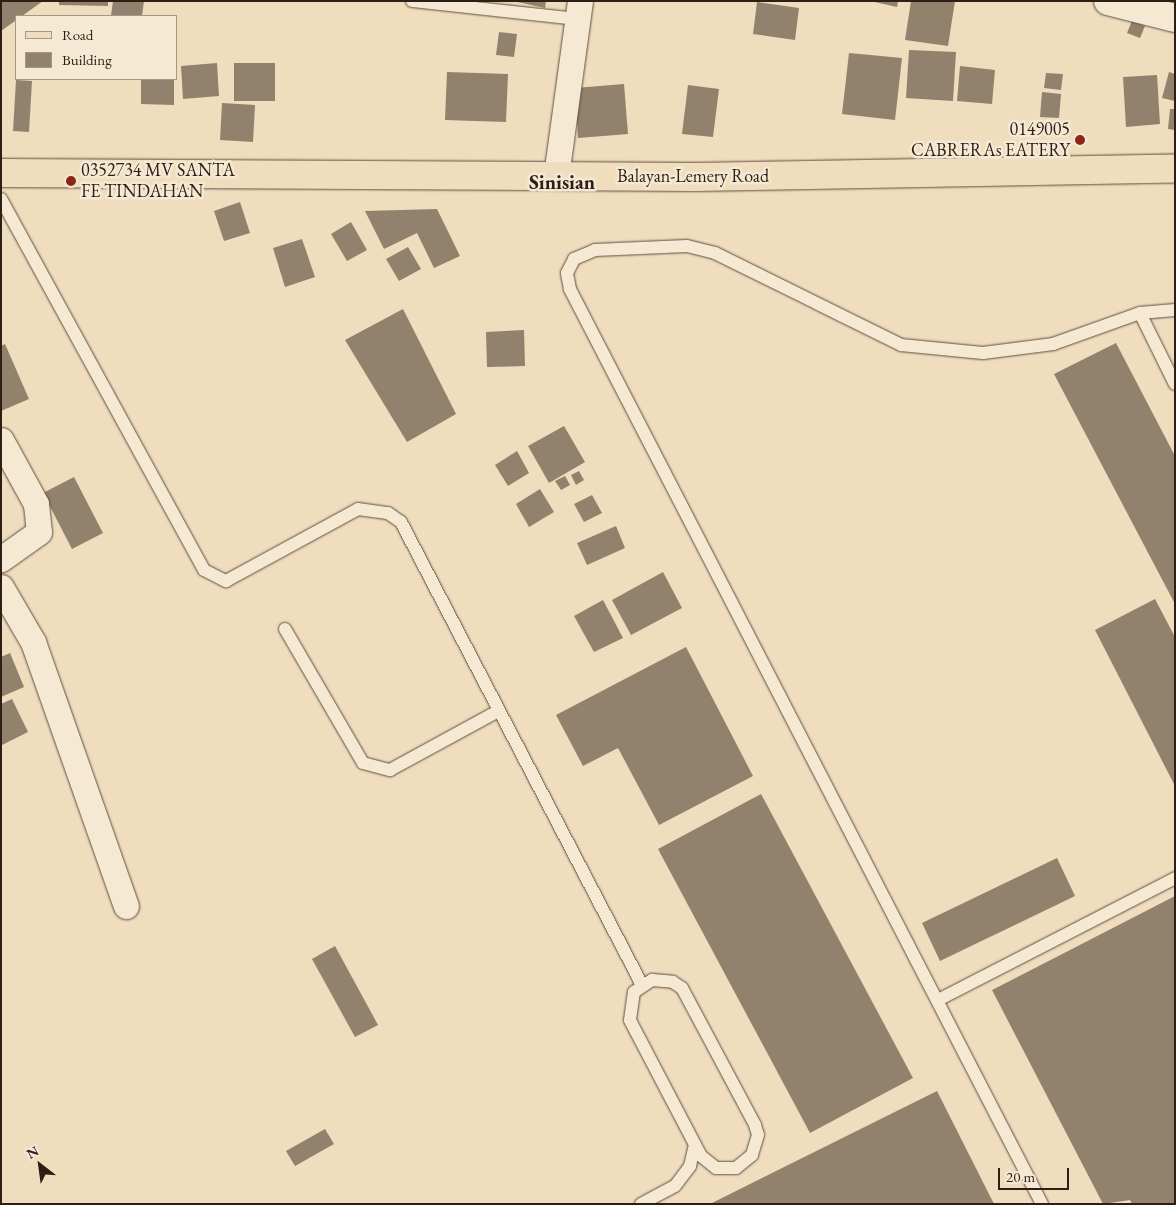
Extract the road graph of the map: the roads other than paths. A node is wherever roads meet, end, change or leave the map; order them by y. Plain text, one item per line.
1 (412, 1) edge
2 (1108, 1) edge
3 (579, 10) edge
4 (1175, 18) edge
5 (1175, 169) edge
6 (1, 173) edge
7 (556, 176) junction
8 (1, 199) edge
9 (1175, 310) edge
10 (1140, 313) junction
11 (1175, 384) edge
12 (1, 440) edge
13 (1, 559) edge
14 (1, 587) edge
15 (285, 629) dead end
16 (498, 711) junction
17 (1175, 878) edge
18 (126, 906) dead end
19 (642, 985) junction
20 (938, 1000) junction
21 (695, 1145) junction
22 (641, 1204) edge
23 (1042, 1204) edge

1 - 3 lane
2 - 4 street
3 - 7 street
5 - 7 main road, Balayan-Lemery Road
6 - 7 main road, Balayan-Lemery Road
8 - 16 lane
9 - 10 lane
10 - 11 lane
10 - 20 lane
12 - 13 street
14 - 18 street
15 - 16 lane
16 - 19 lane
17 - 20 lane
19 - 21 lane
19 - 21 lane
20 - 23 lane
21 - 22 lane

